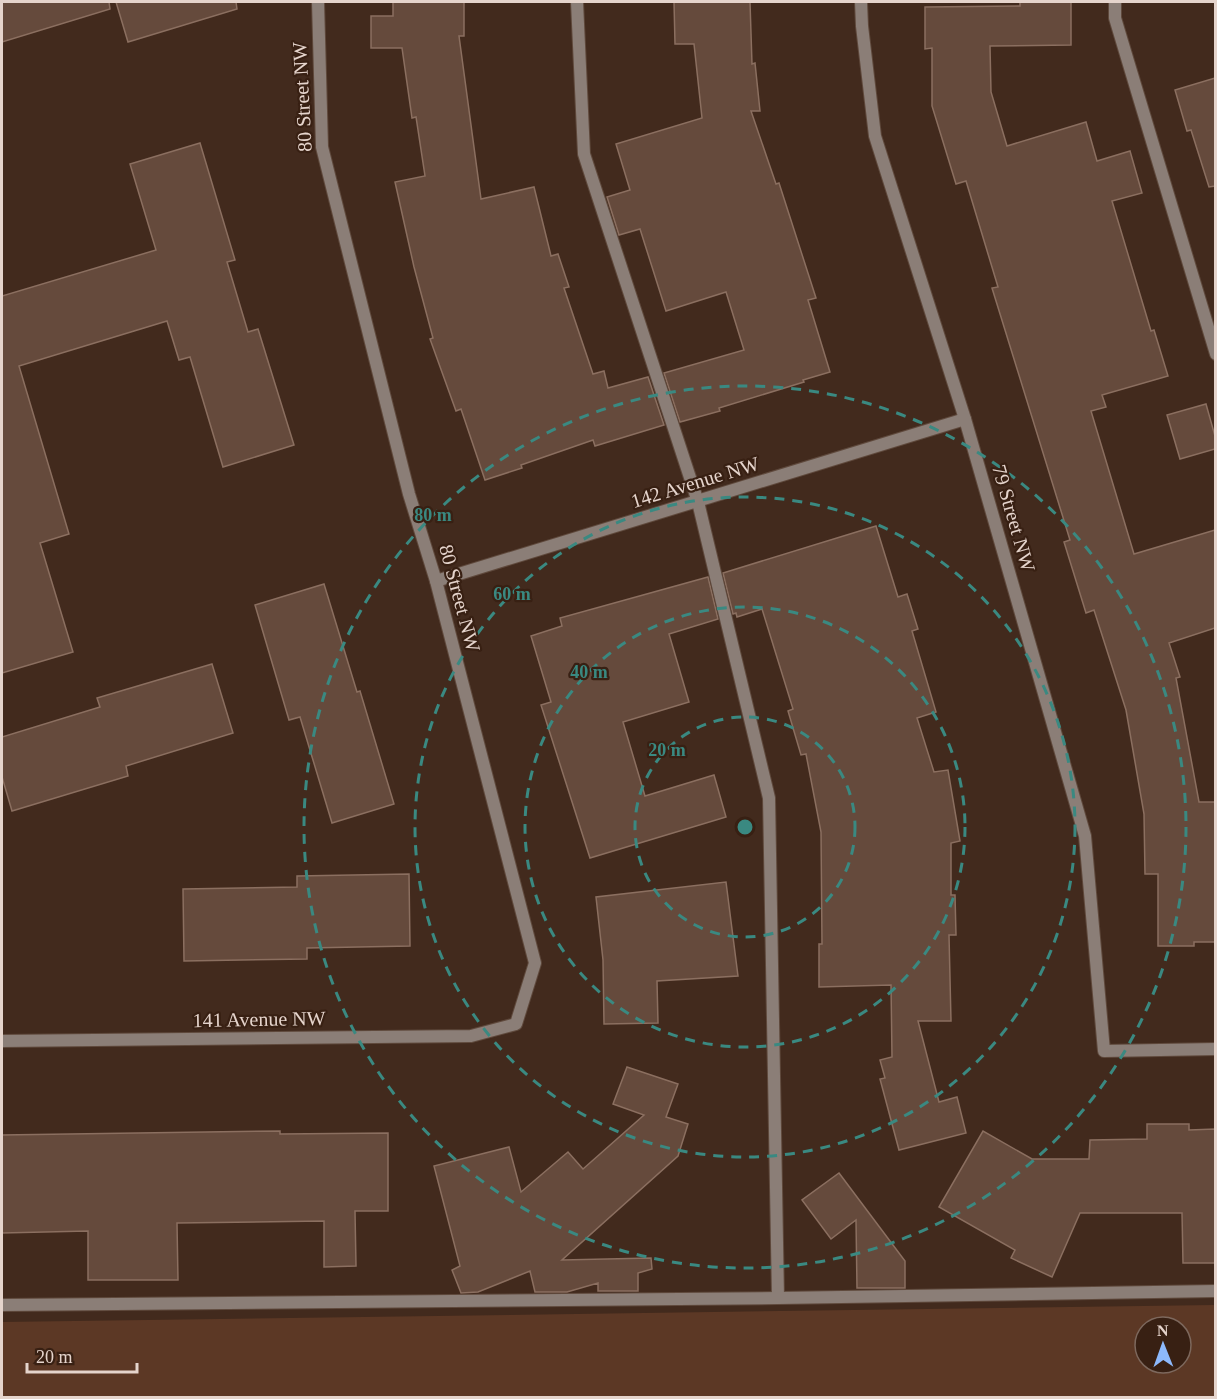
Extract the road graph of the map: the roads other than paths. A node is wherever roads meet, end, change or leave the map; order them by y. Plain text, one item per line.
1 (318, 2) edge
2 (578, 2) edge
3 (861, 2) edge
4 (1115, 2) edge
5 (1215, 354) edge
6 (965, 419) junction
7 (698, 502) junction
8 (436, 581) junction
9 (516, 1024) joint
10 (2, 1041) edge
11 (1215, 1049) edge
12 (1215, 1291) edge
13 (778, 1298) junction
14 (2, 1305) edge

1 - 8 street, 80 Street NW
2 - 7 street
3 - 6 street, 79 Street NW
4 - 5 street
6 - 7 street, 142 Avenue NW
6 - 11 street, 79 Street NW
7 - 8 street, 142 Avenue NW
7 - 13 street
8 - 9 street, 80 Street NW
9 - 10 street, 141 Avenue NW
12 - 13 street
13 - 14 street

